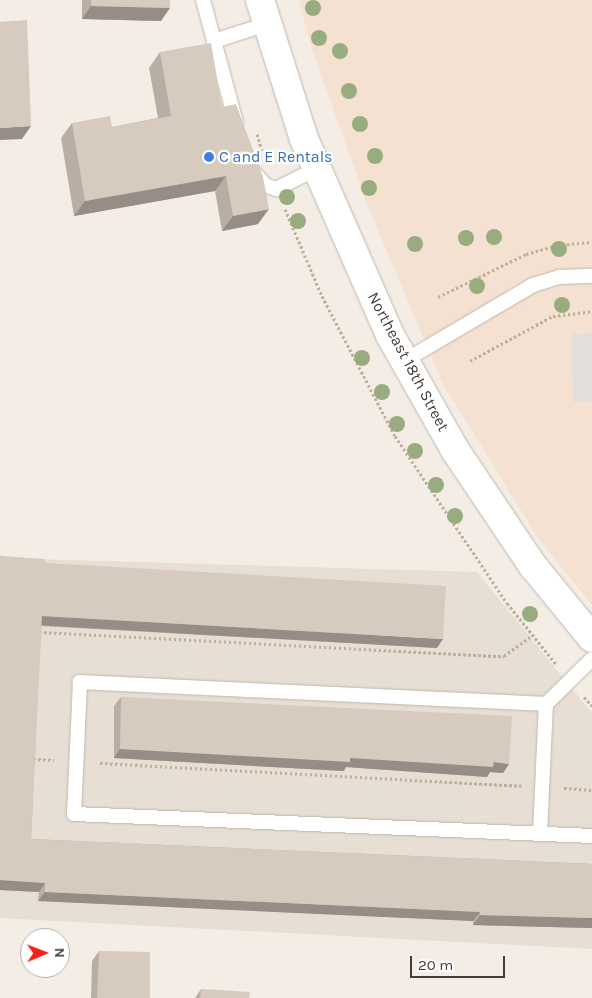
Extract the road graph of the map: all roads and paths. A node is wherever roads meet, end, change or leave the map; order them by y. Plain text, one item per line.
1 (203, 0) edge
2 (263, 12) edge
3 (214, 41) junction
4 (240, 132) edge
5 (249, 158) edge
6 (316, 169) junction
7 (592, 242) edge
8 (592, 276) edge
9 (438, 297) dead end
10 (592, 311) edge
11 (404, 361) junction
12 (470, 361) dead end
13 (39, 624) edge
14 (39, 633) junction
15 (533, 635) dead end
16 (592, 638) edge
17 (38, 642) edge
18 (592, 659) edge
19 (546, 704) junction
20 (33, 749) edge
21 (32, 759) junction
22 (76, 761) junction
23 (32, 769) edge
24 (542, 787) junction
25 (592, 790) edge
26 (540, 834) junction
27 (592, 836) edge

1 - 3 lane
2 - 3 lane
2 - 6 street, Northeast 18th Street
3 - 4 lane
5 - 6 lane
6 - 11 street, Northeast 18th Street
7 - 9 path
8 - 11 lane
10 - 12 path
11 - 16 street, Northeast 18th Street
13 - 14 path
14 - 15 path
14 - 17 path
18 - 19 lane
19 - 22 lane
19 - 24 lane
20 - 21 path
21 - 22 path
21 - 23 path
22 - 24 path
22 - 26 lane
24 - 25 path
24 - 26 lane
26 - 27 lane

